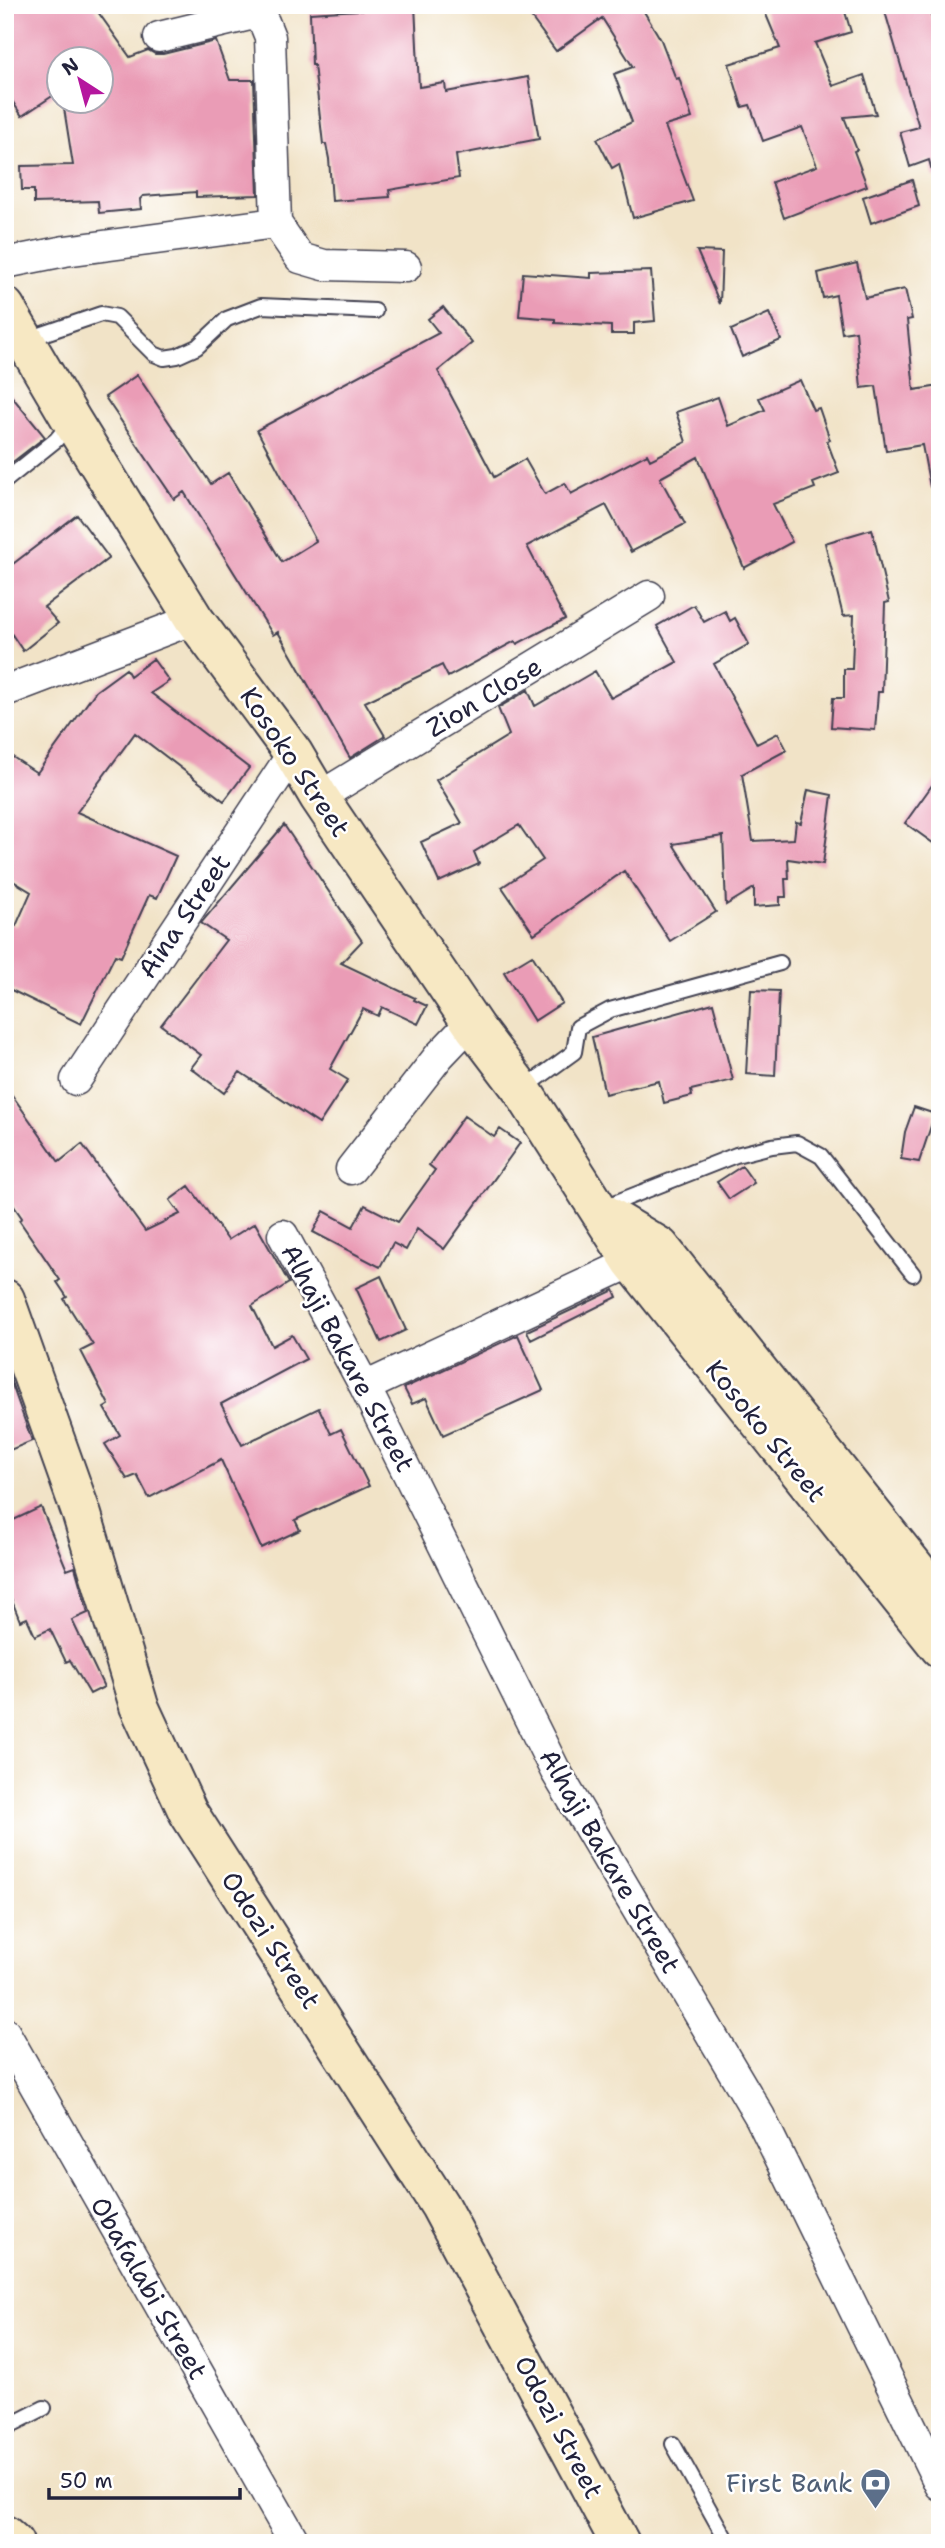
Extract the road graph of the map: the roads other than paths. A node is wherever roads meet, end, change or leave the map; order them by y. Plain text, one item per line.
1 (159, 37) dead end
2 (276, 223) junction
3 (5, 263) edge
4 (406, 267) dead end
5 (5, 307) edge
6 (374, 311) dead end
7 (24, 341) junction
8 (72, 421) junction
9 (5, 481) edge
10 (649, 596) dead end
11 (194, 619) junction
12 (5, 691) edge
13 (293, 753) junction
14 (319, 797) junction
15 (780, 963) dead end
16 (475, 1028) junction
17 (76, 1080) dead end
18 (522, 1090) junction
19 (351, 1168) dead end
20 (597, 1210) junction
21 (283, 1234) dead end
22 (632, 1262) junction
23 (913, 1274) dead end
24 (5, 1299) edge
25 (365, 1387) junction
26 (940, 1599) edge
27 (940, 1648) edge
28 (5, 2033) edge
29 (44, 2408) dead end
30 (5, 2428) edge
31 (673, 2444) dead end
32 (940, 2486) edge
33 (5, 2535) edge
34 (13, 2543) edge
35 (295, 2543) edge
36 (620, 2543) edge
37 (728, 2543) edge

1 - 2 street
2 - 3 street
2 - 4 street
5 - 7 street, Kosoko Street
6 - 7 lane
7 - 8 street, Kosoko Street
8 - 9 lane
8 - 11 street, Kosoko Street
10 - 14 street, Zion Close
11 - 12 street
11 - 13 street, Kosoko Street
13 - 14 street, Kosoko Street
13 - 17 street, Aina Street
14 - 16 street, Kosoko Street
15 - 18 lane
16 - 18 street, Kosoko Street
16 - 19 street
18 - 20 street, Kosoko Street
20 - 22 street, Kosoko Street
20 - 23 lane
20 - 26 street, Kosoko Street
21 - 25 street, Alhaji Bakare Street
22 - 25 street
22 - 27 street, Kosoko Street
24 - 36 street, Odozi Street
25 - 32 street, Alhaji Bakare Street
28 - 35 street, Obafalabi Street
29 - 30 lane
31 - 37 lane
33 - 34 street

